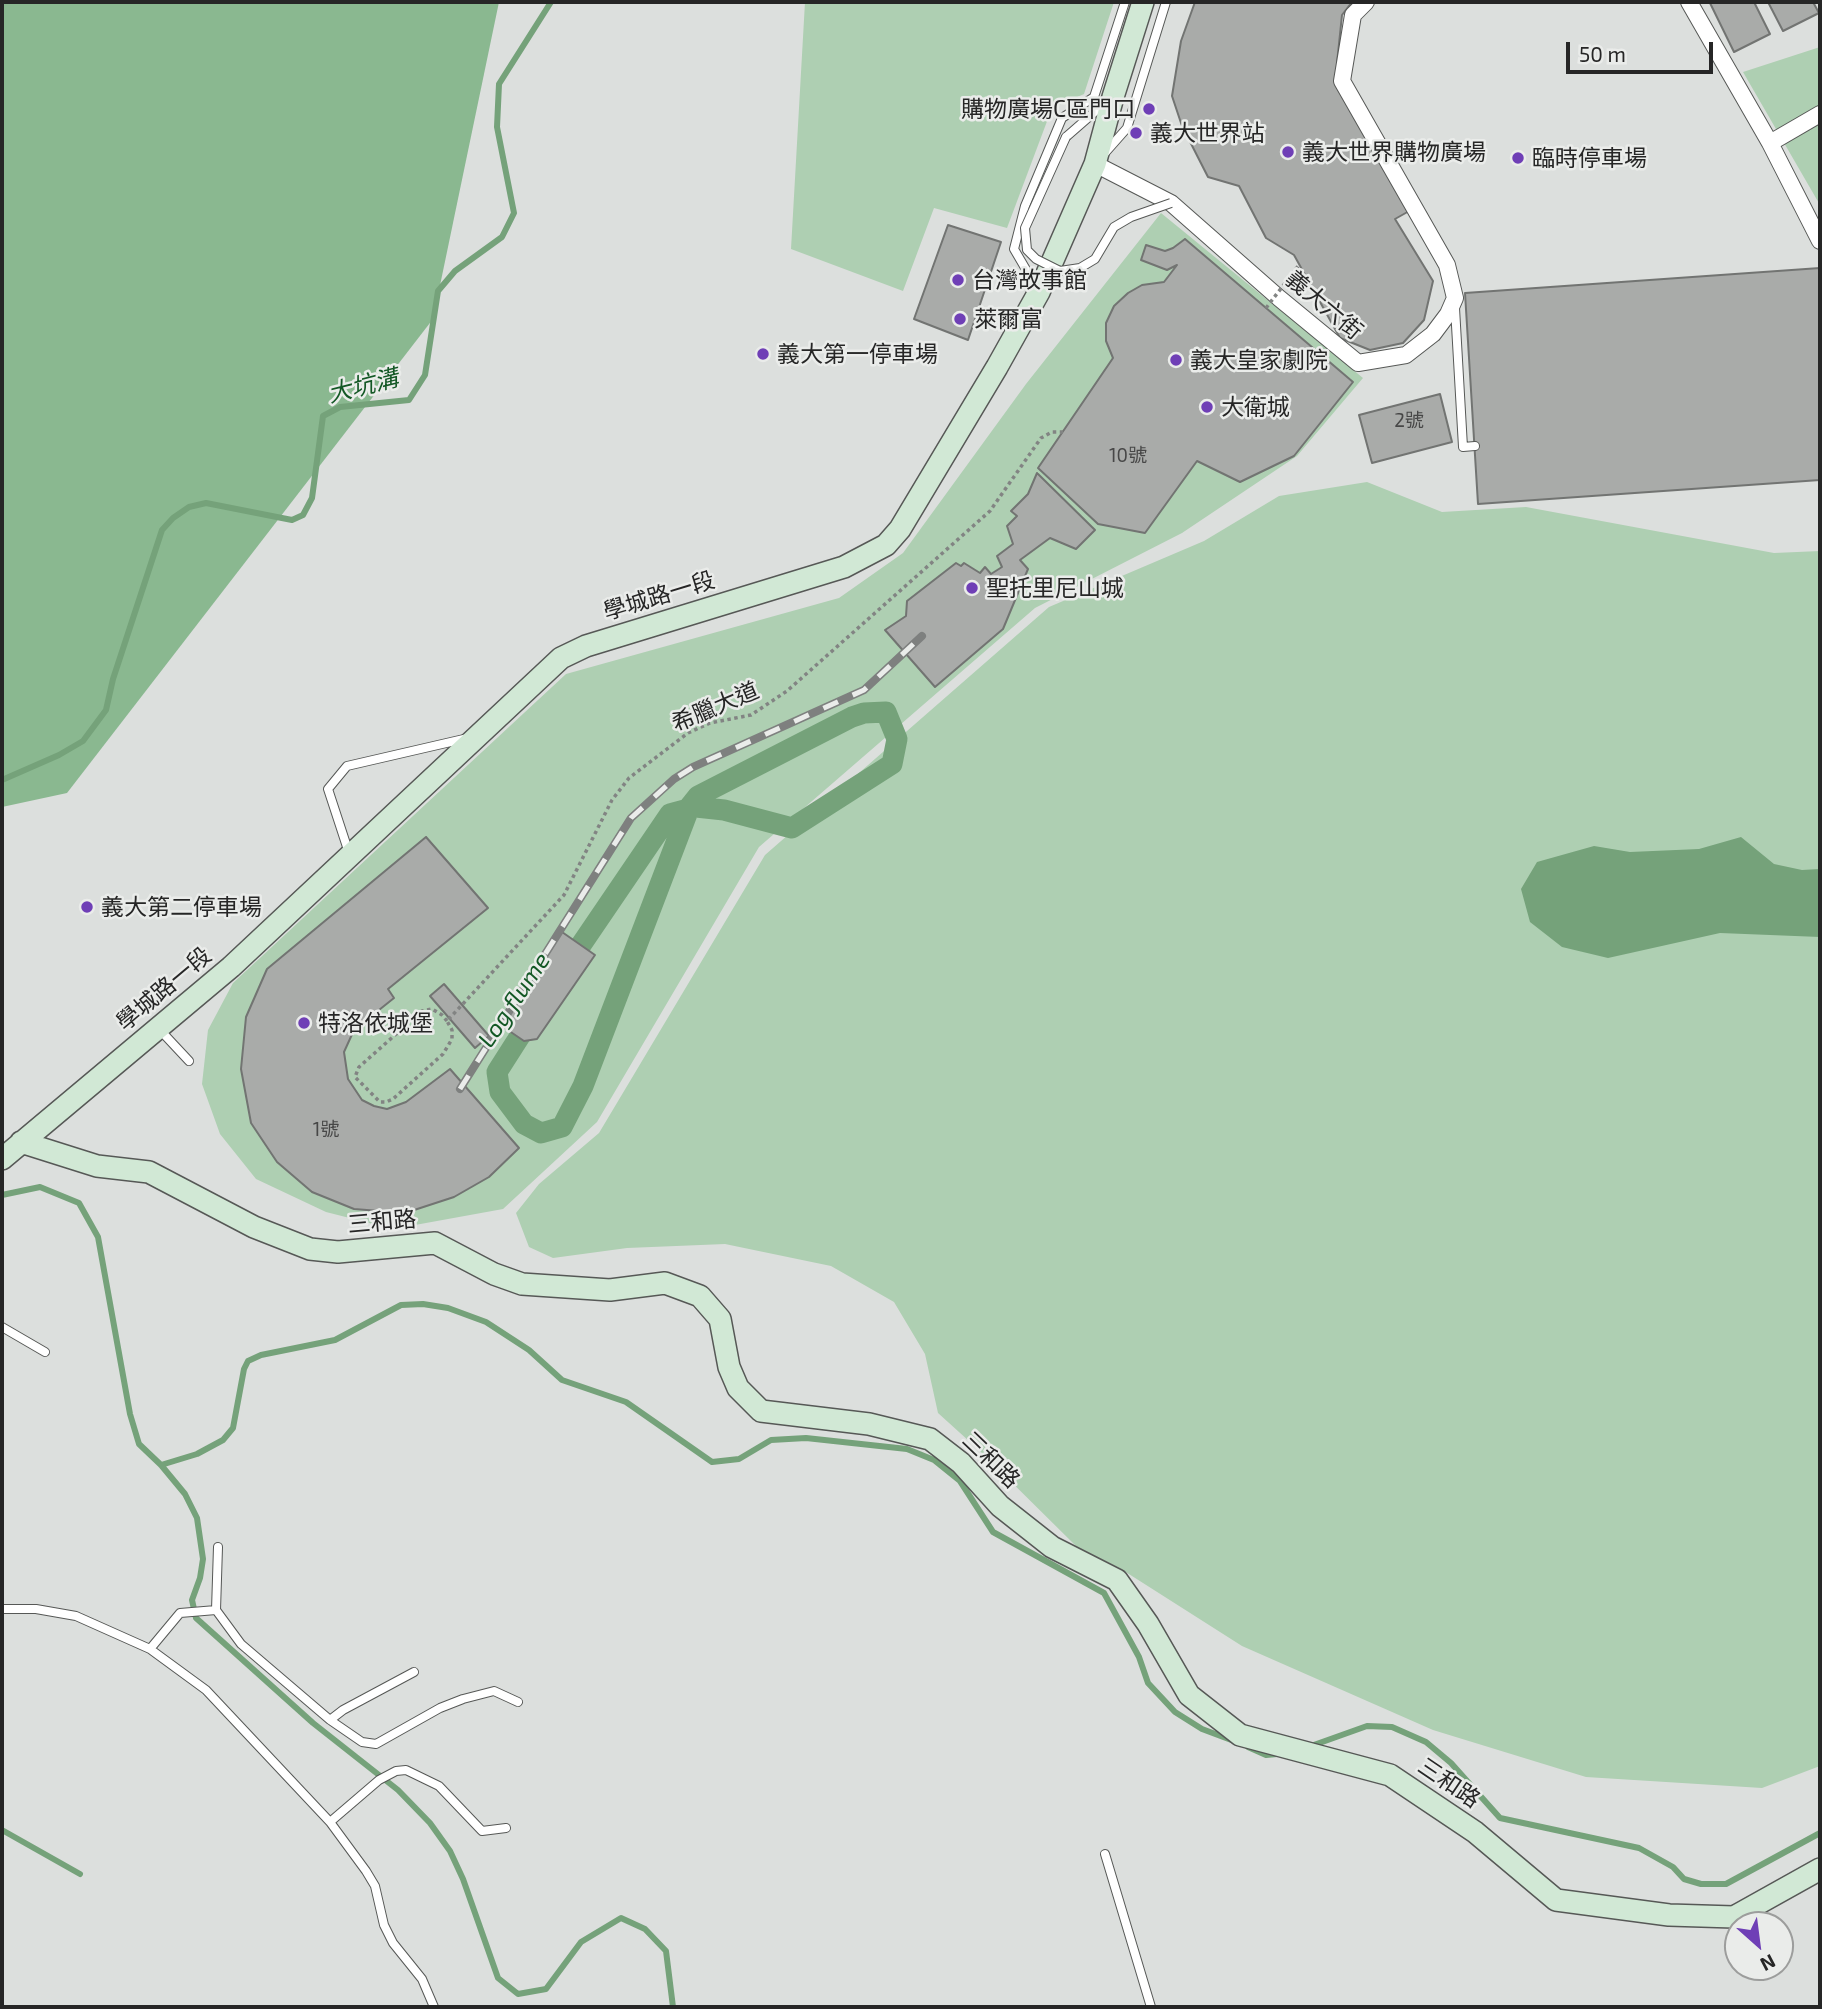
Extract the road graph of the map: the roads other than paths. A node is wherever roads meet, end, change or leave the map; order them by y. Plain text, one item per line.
1 (1125, 2) edge
2 (1143, 2) edge
3 (1166, 2) edge
4 (1366, 2) edge
5 (1689, 2) edge
6 (1113, 97) junction
7 (1820, 114) edge
8 (1770, 143) junction
9 (1096, 164) junction
10 (1171, 203) junction
11 (1820, 241) edge
12 (1039, 292) junction
13 (1455, 298) junction
14 (1475, 446) dead end
15 (482, 739) junction
16 (349, 856) junction
17 (158, 1028) junction
18 (189, 1061) dead end
19 (21, 1142) junction
20 (2, 1159) edge
21 (2, 1327) edge
22 (45, 1352) dead end
23 (218, 1547) dead end
24 (2, 1609) edge
25 (212, 1610) junction
26 (150, 1650) junction
27 (414, 1672) dead end
28 (518, 1702) dead end
29 (330, 1720) junction
30 (330, 1822) junction
31 (506, 1828) dead end
32 (1105, 1854) dead end
33 (1820, 1869) edge
34 (435, 2007) edge
35 (1151, 2007) edge

1 - 12 lane
2 - 6 street, 學城路一段
3 - 9 lane
4 - 13 street
5 - 8 street
6 - 9 street, 學城路一段
6 - 10 lane, bridge
7 - 8 street
8 - 11 street
9 - 10 street, 義大六街
9 - 12 street, 學城路一段
10 - 13 street, 義大六街
12 - 15 street, 學城路一段
13 - 14 lane
15 - 16 street, 學城路一段
15 - 16 lane
16 - 17 street, 學城路一段
17 - 18 lane
17 - 19 street, 學城路一段
19 - 20 street
19 - 33 street, 三和路
21 - 22 lane
23 - 25 lane
24 - 26 lane
25 - 26 lane
25 - 29 lane
26 - 30 lane
27 - 29 lane
28 - 29 lane
30 - 31 lane
30 - 34 lane
32 - 35 lane

